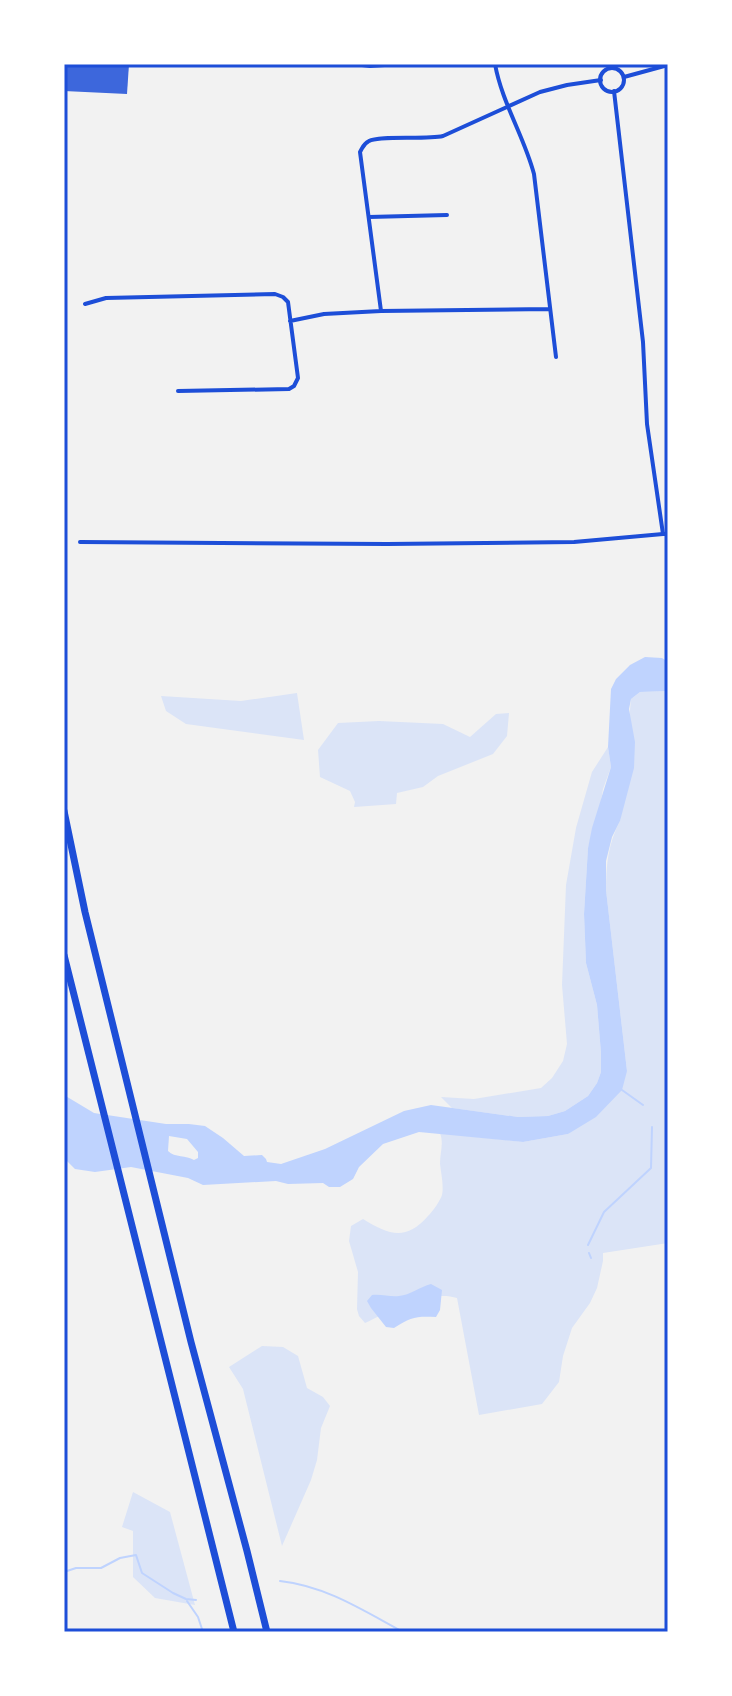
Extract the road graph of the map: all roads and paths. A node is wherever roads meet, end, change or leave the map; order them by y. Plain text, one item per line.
1 (354, 64) edge
2 (399, 64) edge
3 (495, 64) edge
4 (668, 65) edge
5 (610, 66) edge
6 (624, 77) junction
7 (601, 80) junction
8 (614, 91) junction
9 (508, 106) junction
10 (447, 215) dead end
11 (369, 217) junction
12 (85, 304) dead end
13 (550, 309) junction
14 (381, 311) junction
15 (290, 321) junction
16 (556, 357) dead end
17 (178, 391) dead end
18 (666, 534) edge
19 (80, 542) dead end
20 (64, 811) edge
21 (64, 955) edge
22 (234, 1632) edge
23 (267, 1632) edge

1 - 2 street
3 - 9 street
4 - 6 street
5 - 6 street
5 - 7 street
6 - 8 street
7 - 8 street
7 - 9 street
8 - 18 street
9 - 11 street
9 - 13 street
10 - 11 street
11 - 14 street
12 - 15 street
13 - 14 street
13 - 16 street
14 - 15 street
15 - 17 street
18 - 19 street
20 - 23 highway
21 - 22 highway

